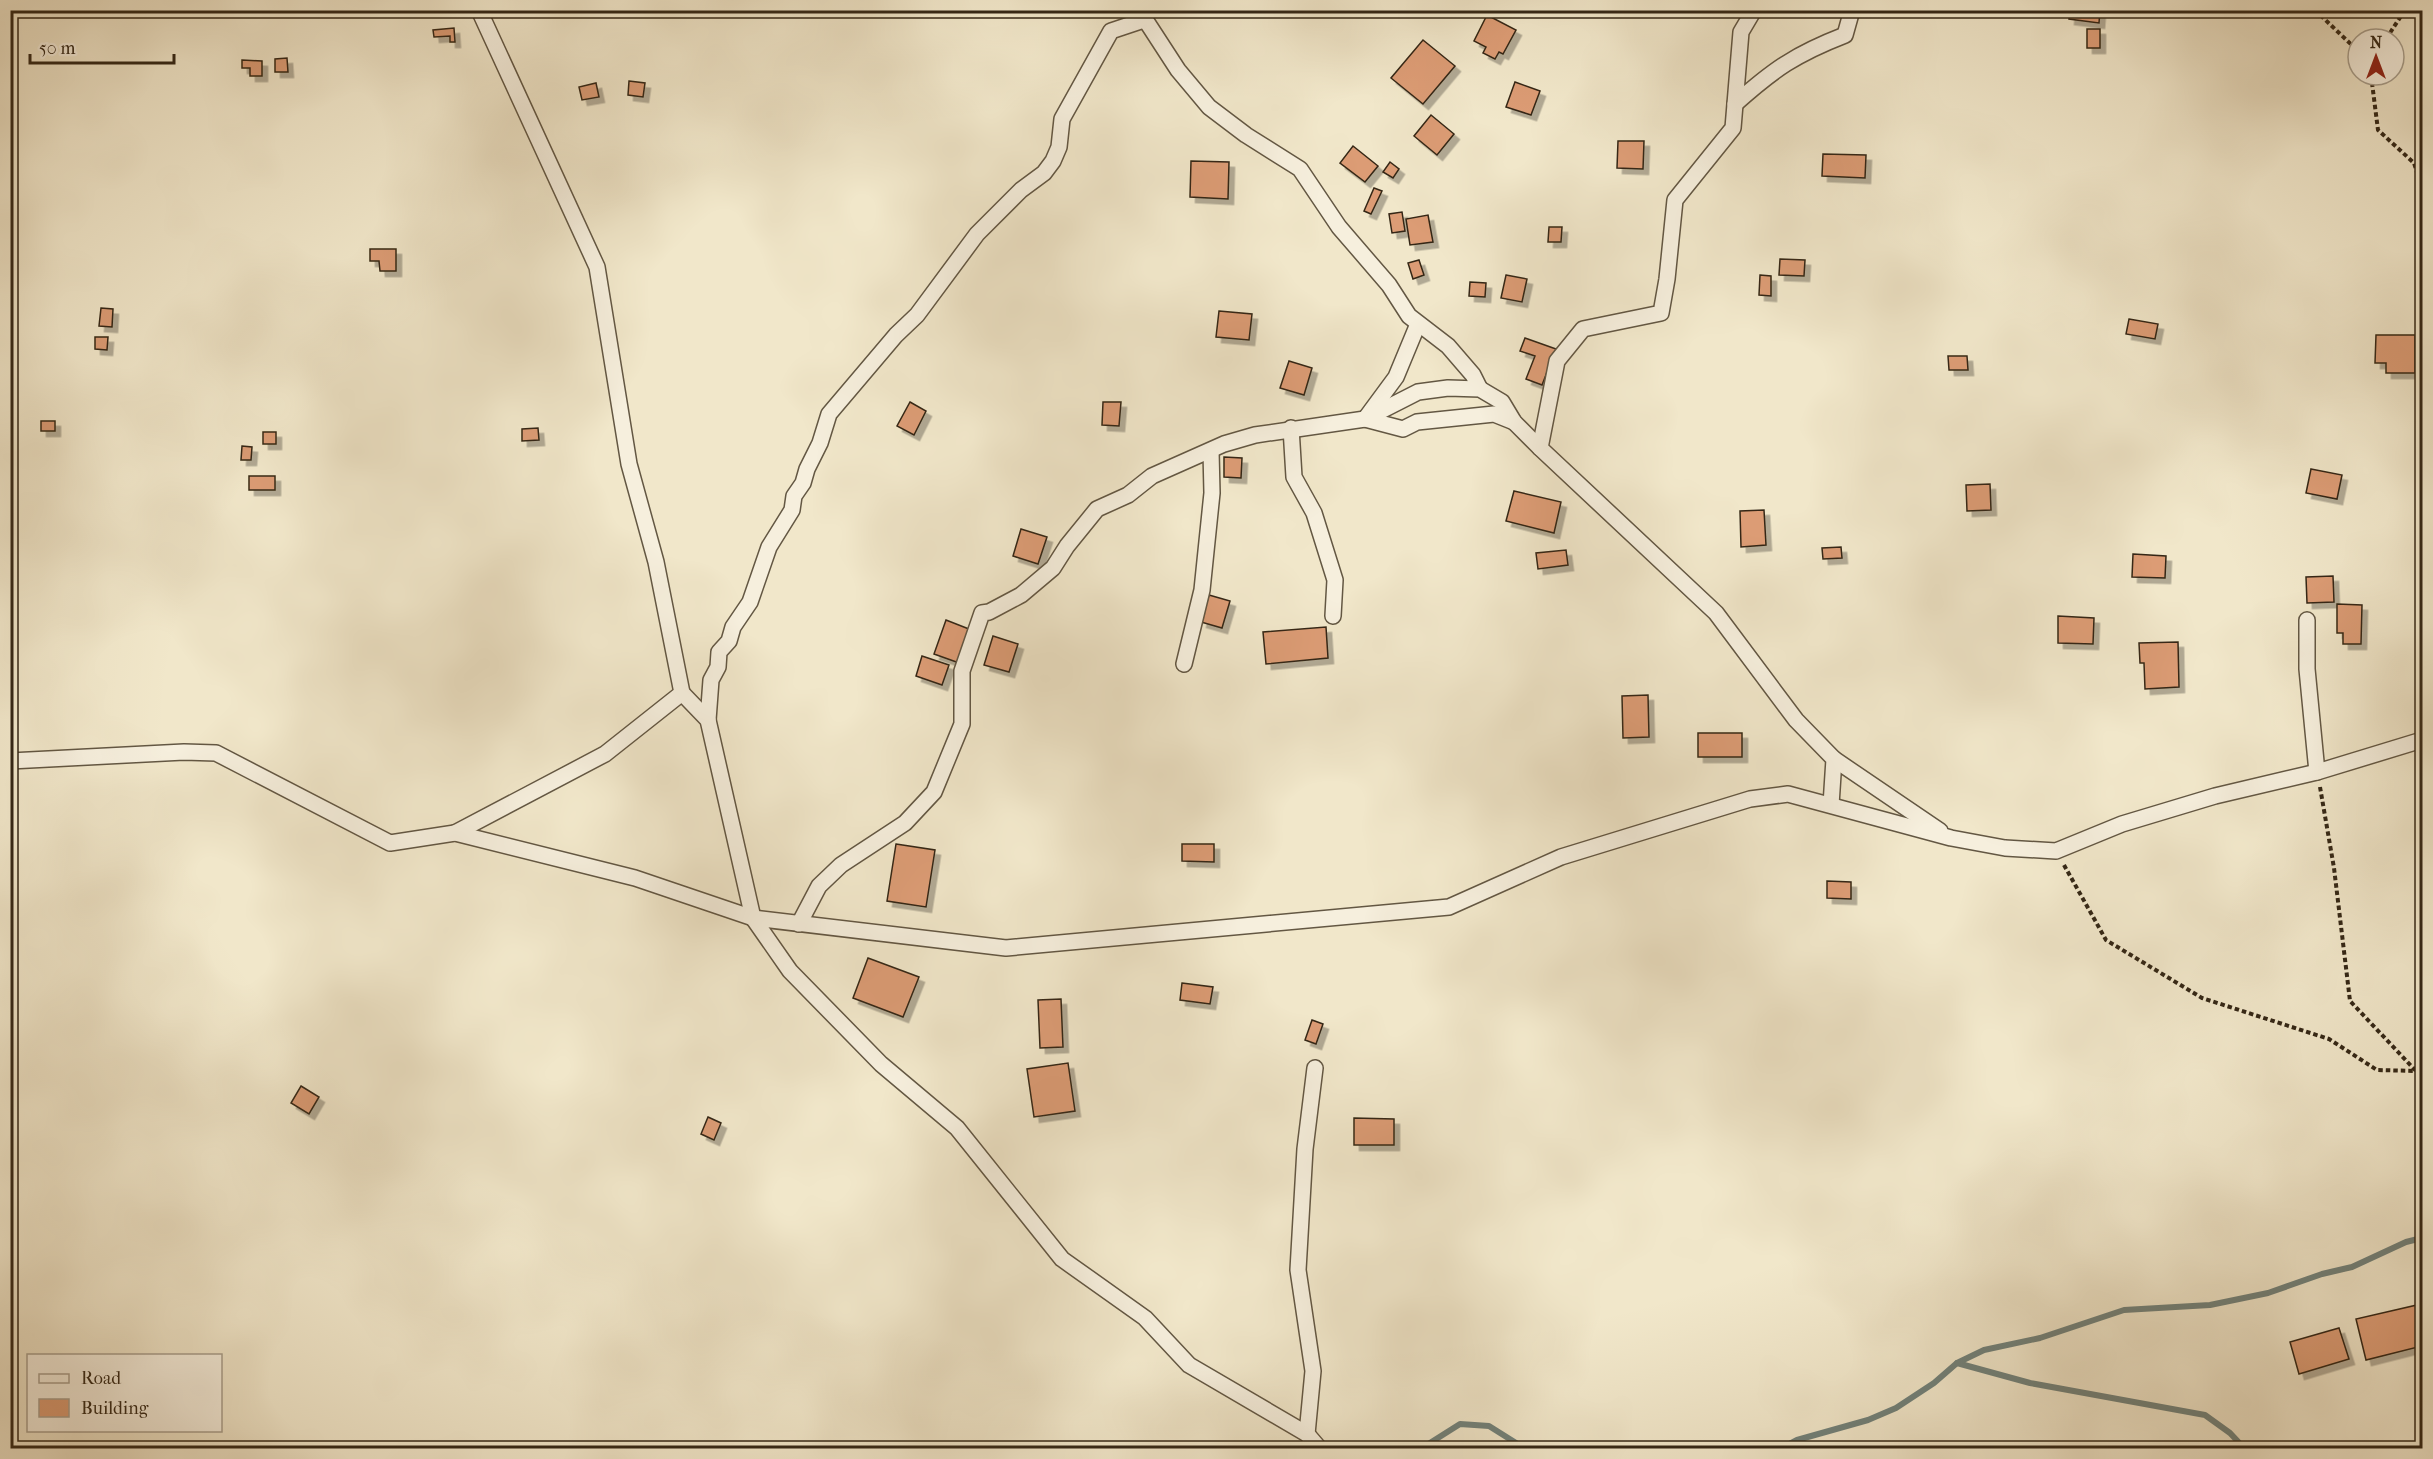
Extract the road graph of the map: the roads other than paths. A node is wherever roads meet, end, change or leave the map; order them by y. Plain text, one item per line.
1 (479, 10) edge
2 (1754, 10) edge
3 (1852, 10) edge
4 (1142, 15) edge
5 (1735, 104) junction
6 (1418, 324) junction
7 (1480, 389) junction
8 (1365, 419) junction
9 (1514, 422) junction
10 (1291, 428) junction
11 (1540, 448) junction
12 (1211, 451) junction
13 (1333, 616) dead end
14 (2307, 620) dead end
15 (1184, 664) dead end
16 (682, 693) junction
17 (708, 720) junction
18 (2422, 740) edge
19 (1833, 759) junction
20 (10, 761) edge
21 (2317, 772) junction
22 (1831, 806) junction
23 (455, 833) junction
24 (1951, 838) junction
25 (753, 918) junction
26 (799, 924) junction
27 (1315, 1068) dead end
28 (1307, 1434) junction
29 (1319, 1449) edge

1 - 16 street
2 - 5 street
3 - 5 street
4 - 6 street
4 - 17 street
5 - 11 street
6 - 7 street
6 - 8 street
7 - 8 street
7 - 9 street
8 - 9 street
8 - 10 street
9 - 11 street
10 - 12 street
10 - 13 street
11 - 19 street
12 - 15 street
12 - 26 street
14 - 21 street
16 - 17 street
16 - 23 street
17 - 25 street
18 - 21 street
19 - 22 street
19 - 24 street
20 - 23 street
21 - 24 street
22 - 24 street
22 - 26 street
23 - 25 street
25 - 26 street
25 - 28 street
27 - 28 street
28 - 29 street

